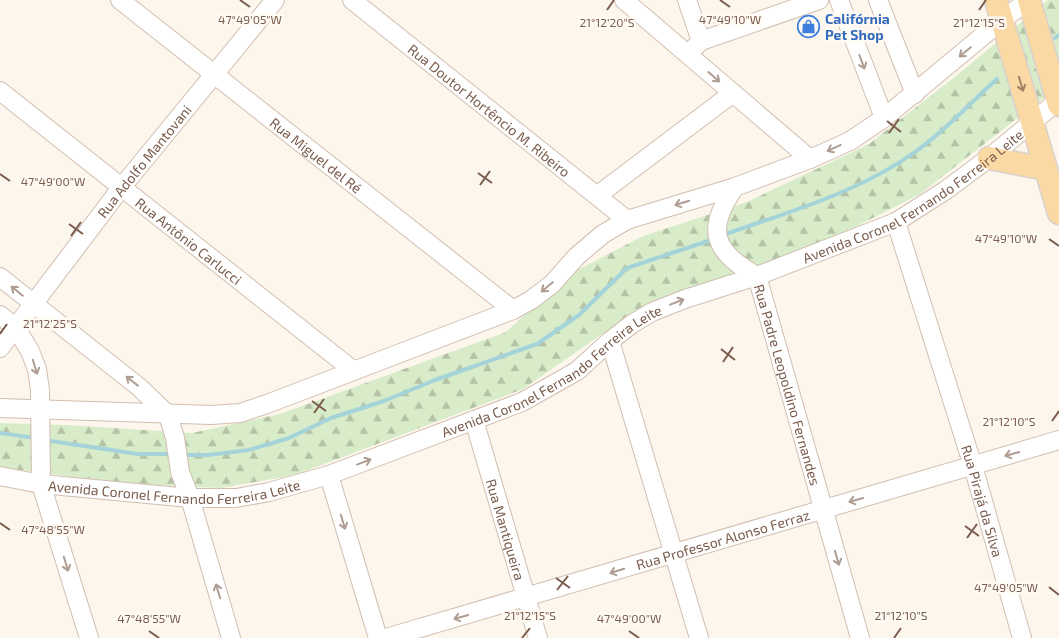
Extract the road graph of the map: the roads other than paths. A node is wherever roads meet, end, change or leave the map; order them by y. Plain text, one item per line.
1 (120, 0) edge
2 (275, 0) edge
3 (352, 0) edge
4 (624, 0) edge
5 (686, 0) edge
6 (819, 0) edge
7 (839, 0) edge
8 (878, 0) edge
9 (1029, 0) edge
10 (999, 10) edge
11 (701, 41) junction
12 (688, 54) junction
13 (214, 74) junction
14 (0, 91) edge
15 (733, 93) junction
16 (915, 94) junction
17 (1059, 102) edge
18 (884, 118) junction
19 (1032, 123) junction
20 (989, 158) junction
21 (810, 159) junction
22 (1046, 169) junction
23 (735, 187) junction
24 (121, 188) junction
25 (598, 195) junction
26 (1059, 213) edge
27 (627, 220) junction
28 (896, 222) junction
29 (757, 276) junction
30 (0, 277) edge
31 (34, 305) junction
32 (513, 310) junction
33 (0, 315) edge
34 (16, 328) junction
35 (610, 341) junction
36 (0, 348) edge
37 (354, 371) junction
38 (0, 408) edge
39 (39, 410) junction
40 (168, 414) junction
41 (474, 420) junction
42 (1059, 440) edge
43 (974, 466) junction
44 (329, 475) junction
45 (0, 476) edge
46 (41, 484) junction
47 (190, 498) junction
48 (824, 510) junction
49 (674, 554) junction
50 (527, 598) junction
51 (89, 638) edge
52 (232, 638) edge
53 (378, 638) edge
54 (386, 638) edge
55 (538, 638) edge
56 (699, 638) edge
57 (860, 638) edge
58 (1022, 638) edge

1 - 13 street, Rua Miguel del Ré
2 - 13 street, Rua Adolfo Mantovani
3 - 25 street, Rua Doutor Hortêncio M. Ribeiro
4 - 12 street
5 - 11 street
6 - 11 street
7 -> 18 street
8 - 16 street
9 - 10 street
9 - 17 main road
10 -> 16 street
10 -> 19 main road
11 - 12 street
12 -> 15 street
13 - 24 street, Rua Adolfo Mantovani
13 - 32 street, Rua Miguel del Ré
14 - 24 street, Rua Antônio Carlucci
15 - 21 street
15 - 25 street
16 - 18 street
17 - 19 street, Avenida Coronel Fernando Ferreira Leite
18 -> 21 street
19 - 20 street, Avenida Coronel Fernando Ferreira Leite
19 - 22 main road
20 - 22 main road
20 - 28 street, Avenida Coronel Fernando Ferreira Leite
21 - 23 street
22 - 26 main road
23 -> 27 street
23 - 29 street
24 - 31 street, Rua Adolfo Mantovani
24 - 37 street, Rua Antônio Carlucci
25 - 27 street, Rua Doutor Hortêncio M. Ribeiro
27 -> 32 street
28 - 29 street, Avenida Coronel Fernando Ferreira Leite
28 - 43 street, Rua Pirajá da Silva
35 -> 29 street, Avenida Coronel Fernando Ferreira Leite
29 - 48 street, Rua Padre Leopoldino Fernandes
31 -> 30 street
31 - 34 street, Rua Adolfo Mantovani
40 -> 31 street
32 - 37 street
33 - 34 street
34 - 36 street, Rua Adolfo Mantovani
34 -> 39 street
35 - 41 street, Avenida Coronel Fernando Ferreira Leite
35 - 49 street
37 - 40 street
38 - 39 street
39 - 40 street
39 - 46 street
40 - 47 street
44 -> 41 street, Avenida Coronel Fernando Ferreira Leite
41 - 50 street, Rua Mantiqueira
42 -> 43 street, Rua Professor Alonso Ferraz
43 -> 48 street, Rua Professor Alonso Ferraz
43 - 58 street, Rua Pirajá da Silva
44 - 47 street, Avenida Coronel Fernando Ferreira Leite
44 -> 53 street
45 - 46 street, Avenida Coronel Fernando Ferreira Leite
46 - 47 street, Avenida Coronel Fernando Ferreira Leite
46 -> 51 street
52 -> 47 street
48 - 49 street, Rua Professor Alonso Ferraz
48 -> 57 street, Rua Padre Leopoldino Fernandes
49 -> 50 street, Rua Professor Alonso Ferraz
49 - 56 street
50 -> 54 street, Rua Professor Alonso Ferraz
50 - 55 street, Rua Mantiqueira

